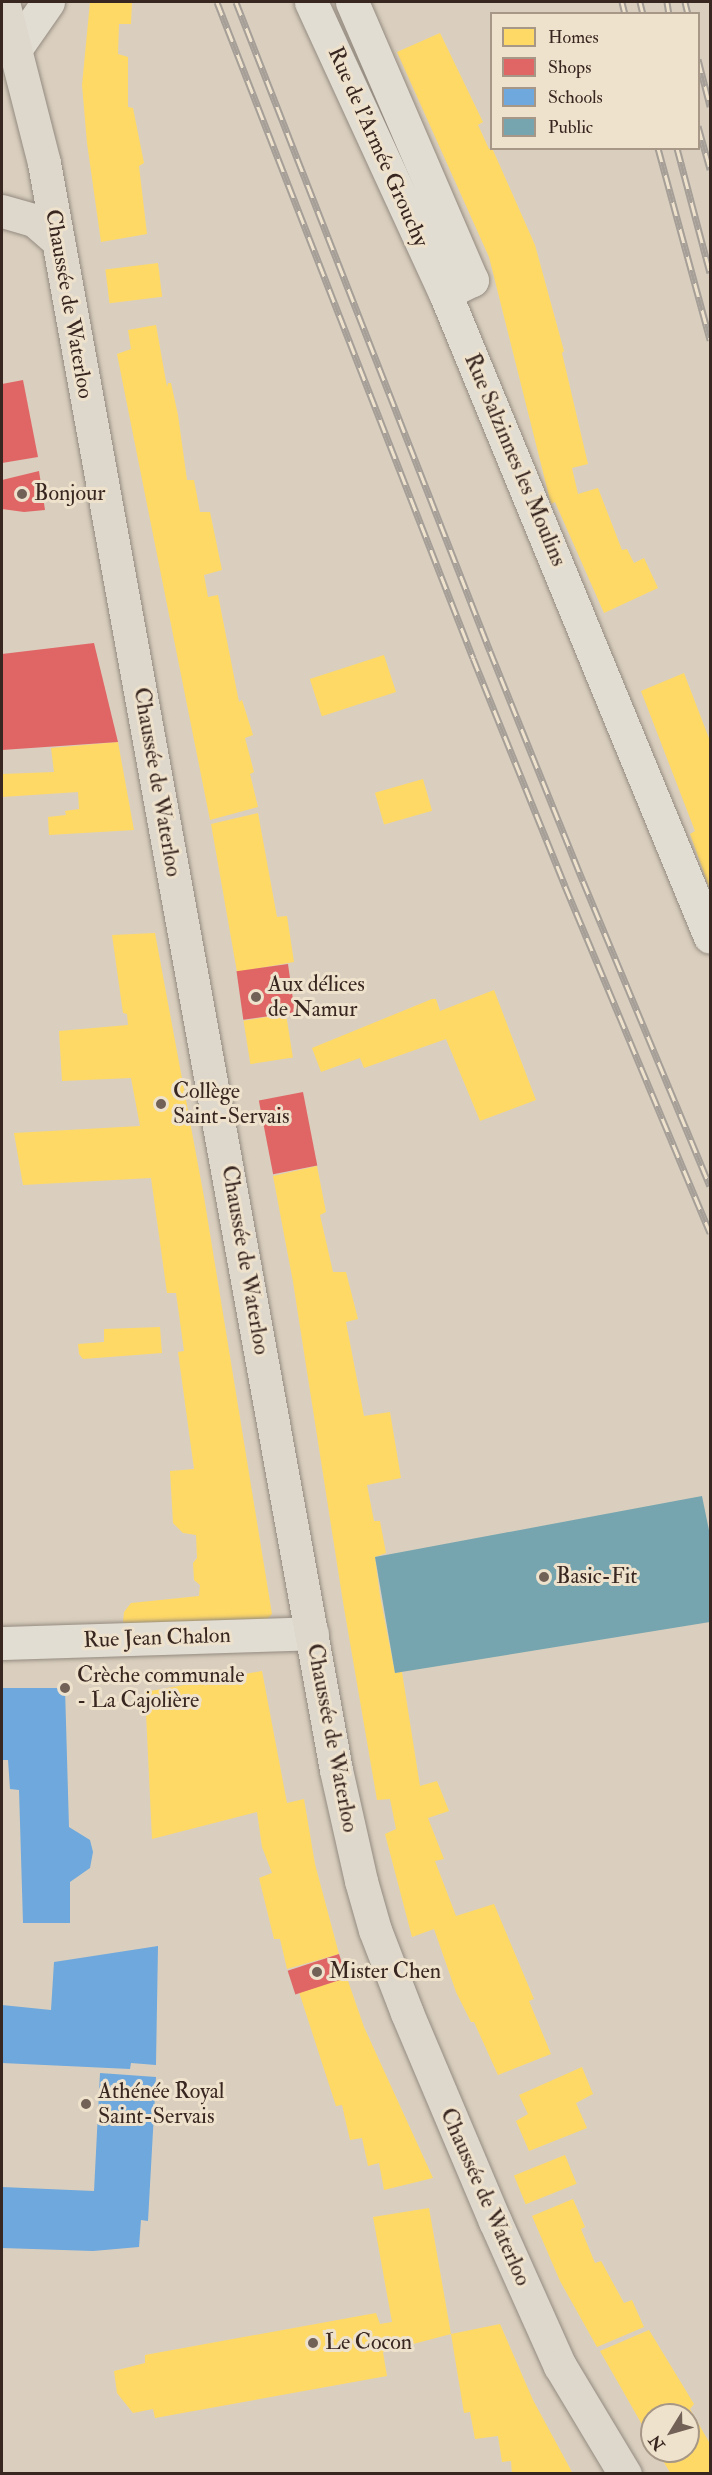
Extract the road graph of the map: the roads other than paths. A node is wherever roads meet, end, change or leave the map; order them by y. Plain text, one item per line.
1 (3, 2) edge
2 (48, 2) edge
3 (311, 2) edge
4 (352, 2) edge
5 (16, 48) junction
6 (2, 89) edge
7 (2, 211) edge
8 (58, 241) junction
9 (445, 293) junction
10 (711, 937) edge
11 (312, 1633) junction
12 (2, 1643) edge
13 (625, 2474) edge

1 - 5 main road, Chaussée de Waterloo
2 - 5 street
3 - 9 street, Rue de l'Armée Grouchy
4 - 9 street
5 - 6 main road
5 - 8 main road, Chaussée de Waterloo
7 - 8 main road
8 - 11 main road, Chaussée de Waterloo
9 - 10 street, Rue Salzinnes les Moulins
11 - 12 street, Rue Jean Chalon
11 - 13 main road, Chaussée de Waterloo

